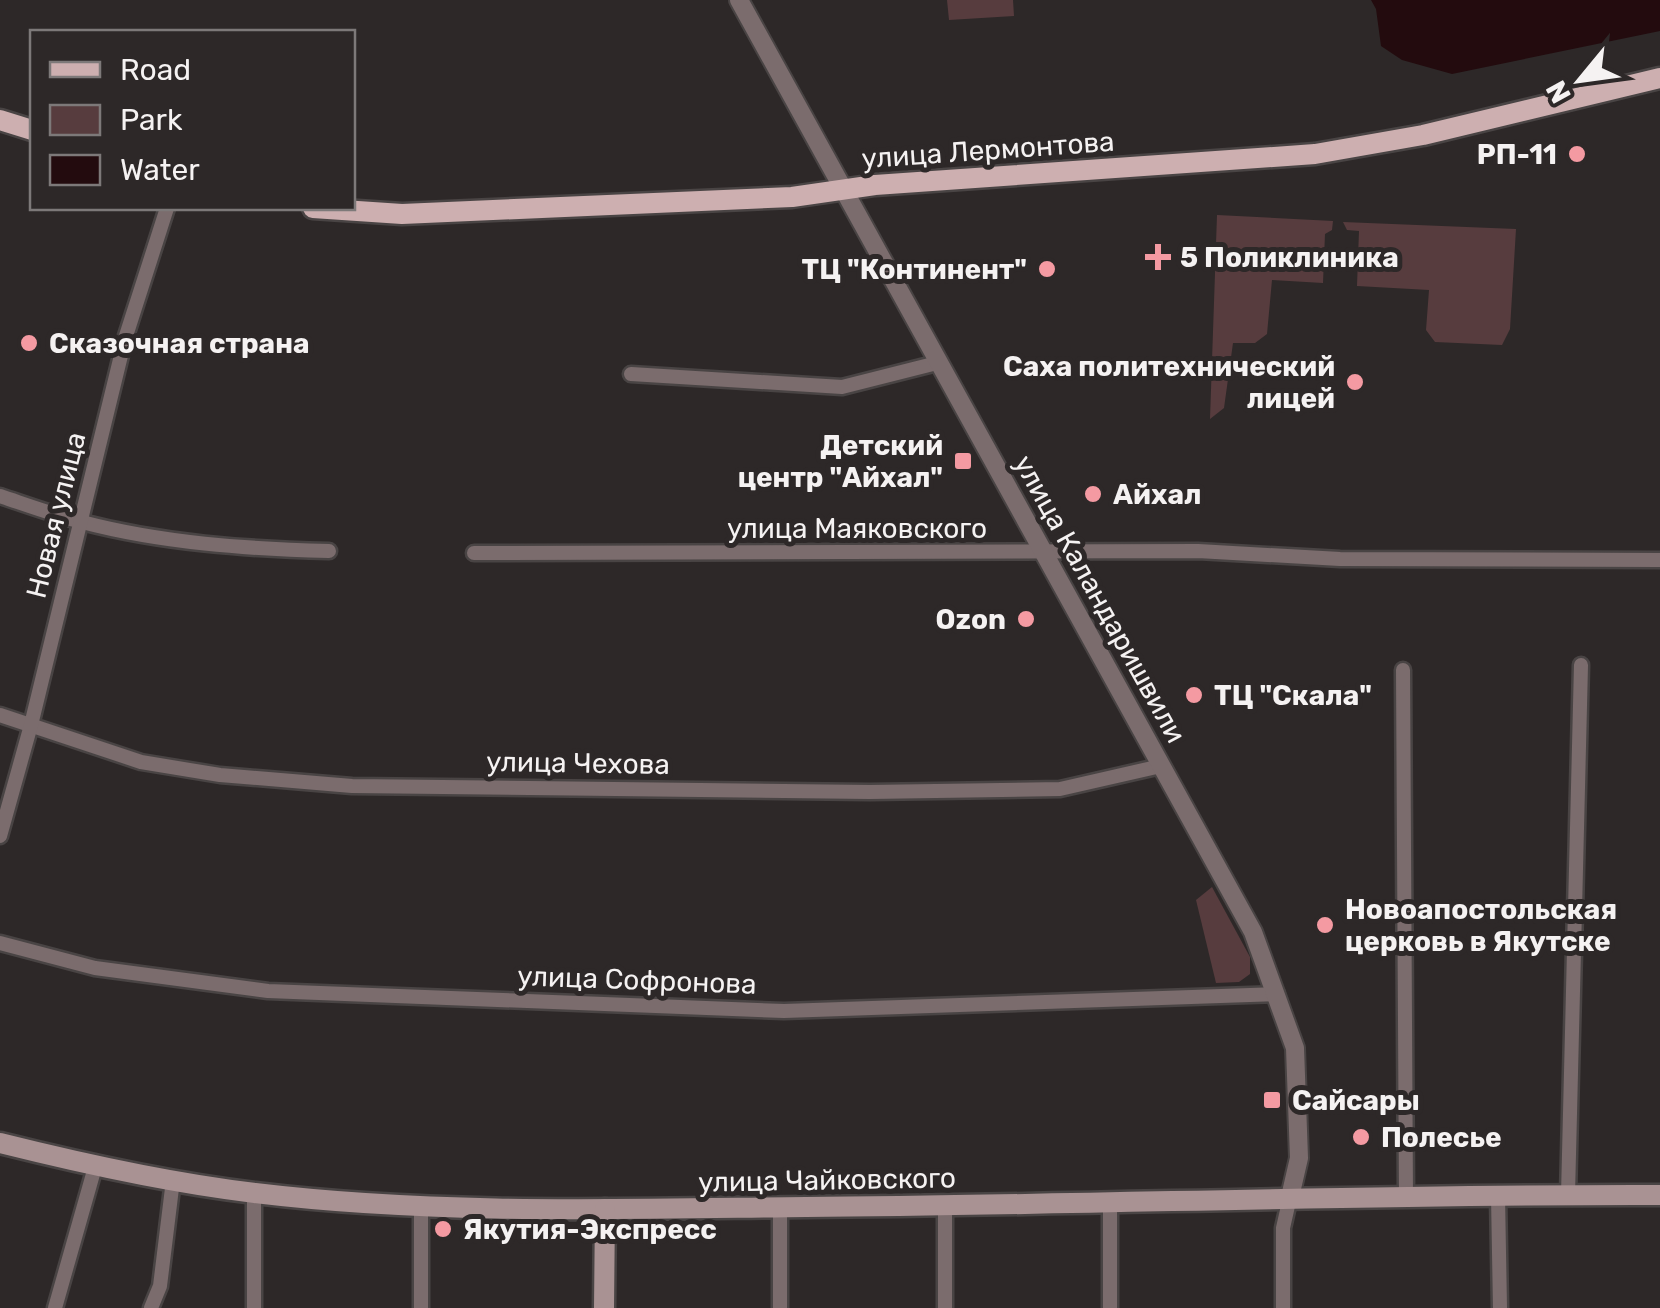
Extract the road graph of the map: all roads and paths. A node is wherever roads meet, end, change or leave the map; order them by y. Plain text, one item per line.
1 (739, 0) edge
2 (1660, 78) edge
3 (0, 120) edge
4 (30, 129) edge
5 (843, 189) junction
6 (167, 210) edge
7 (343, 210) edge
8 (937, 363) junction
9 (631, 374) dead end
10 (0, 496) edge
11 (80, 522) junction
12 (329, 551) dead end
13 (474, 553) dead end
14 (1042, 554) junction
15 (1660, 560) edge
16 (1580, 665) dead end
17 (1404, 670) dead end
18 (0, 715) edge
19 (31, 725) junction
20 (1162, 766) junction
21 (0, 836) edge
22 (0, 943) edge
23 (1278, 994) junction
24 (0, 1144) edge
25 (96, 1166) junction
26 (173, 1180) junction
27 (254, 1193) junction
28 (1568, 1194) junction
29 (1660, 1195) edge
30 (1498, 1196) junction
31 (1290, 1197) junction
32 (1406, 1198) junction
33 (1110, 1204) junction
34 (421, 1206) junction
35 (945, 1206) junction
36 (780, 1208) junction
37 (605, 1209) junction
38 (55, 1308) edge
39 (151, 1308) edge
40 (254, 1308) edge
41 (421, 1308) edge
42 (604, 1308) edge
43 (780, 1308) edge
44 (945, 1308) edge
45 (1110, 1308) edge
46 (1283, 1308) edge
47 (1500, 1308) edge

1 - 5 street, улица Каландаришвили
2 - 5 main road, улица Лермонтова
3 - 4 main road
5 - 7 main road, улица Лермонтова
5 - 8 street, улица Каландаришвили
6 - 11 street, Новая улица
8 - 9 street
8 - 14 street, улица Каландаришвили
10 - 11 street
11 - 12 street
11 - 19 street, Новая улица
13 - 14 street, улица Маяковского
14 - 15 street, улица Маяковского
14 - 20 street, улица Каландаришвили
16 - 28 street
17 - 32 street
18 - 19 street, улица Чехова
19 - 20 street, улица Чехова
19 - 21 street, Новая улица
20 - 23 street, улица Каландаришвили
22 - 23 street, улица Софронова
23 - 31 street, улица Каландаришвили
24 - 25 main road, улица Чайковского
25 - 26 main road, улица Чайковского
25 - 38 street
26 - 27 main road, улица Чайковского
26 - 39 street
27 - 34 main road, улица Чайковского
27 - 40 street
28 - 29 main road, улица Чайковского
28 - 30 main road, улица Чайковского
30 - 32 main road, улица Чайковского
30 - 47 street
31 - 32 main road, улица Чайковского
31 - 33 main road, улица Чайковского
31 - 46 street
33 - 35 main road, улица Чайковского
33 - 45 street
34 - 37 main road, улица Чайковского
34 - 41 street
35 - 36 main road, улица Чайковского
35 - 44 street
36 - 37 main road, улица Чайковского
36 - 43 street
37 - 42 main road

